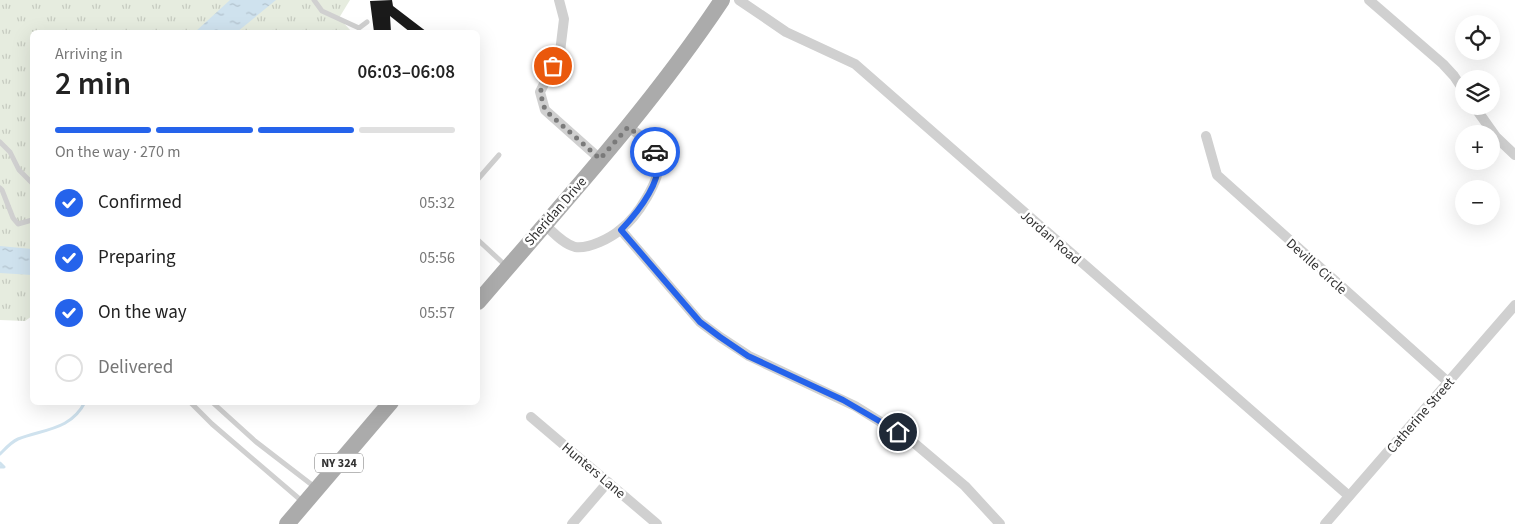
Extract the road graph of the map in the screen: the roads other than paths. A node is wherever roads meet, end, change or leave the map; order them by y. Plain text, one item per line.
1 (314, 0) edge
2 (559, 0) edge
3 (722, 0) edge
4 (739, 0) edge
5 (1369, 0) edge
6 (367, 22) dead end
7 (1455, 78) edge
8 (1480, 115) edge
9 (628, 127) junction
10 (1206, 136) dead end
11 (0, 142) edge
12 (499, 155) dead end
13 (1515, 155) edge
14 (600, 159) junction
15 (480, 177) edge
16 (30, 181) edge
17 (0, 188) edge
18 (30, 221) edge
19 (544, 224) junction
20 (621, 230) junction
21 (480, 242) edge
22 (508, 267) junction
23 (480, 300) edge
24 (1515, 305) edge
25 (1448, 382) junction
26 (192, 405) edge
27 (215, 405) edge
28 (388, 405) edge
29 (531, 417) dead end
30 (608, 482) junction
31 (317, 489) junction
32 (1349, 496) junction
33 (305, 504) junction
34 (287, 524) edge
35 (572, 524) edge
36 (657, 524) edge
37 (1000, 524) edge
38 (1324, 524) edge

1 - 6 lane
2 - 14 street
3 - 9 main road, Sheridan Drive
4 - 32 street, Jordan Road
5 - 7 street
8 - 13 street
9 - 14 main road, Sheridan Drive
9 - 20 street
10 - 25 street, Deville Circle
11 - 16 lane
12 - 15 lane
14 - 19 main road, Sheridan Drive
17 - 18 lane
19 - 20 street
19 - 22 main road, Sheridan Drive
20 - 37 street
21 - 22 lane
22 - 23 main road, Sheridan Drive
24 - 25 street, Catherine Street
25 - 32 street, Catherine Street
26 - 33 lane
27 - 31 lane
28 - 31 main road, NY 324
29 - 30 street, Hunters Lane
30 - 35 street
30 - 36 street, Hunters Lane
31 - 33 main road, NY 324
32 - 38 street, Catherine Street
33 - 34 main road, NY 324

